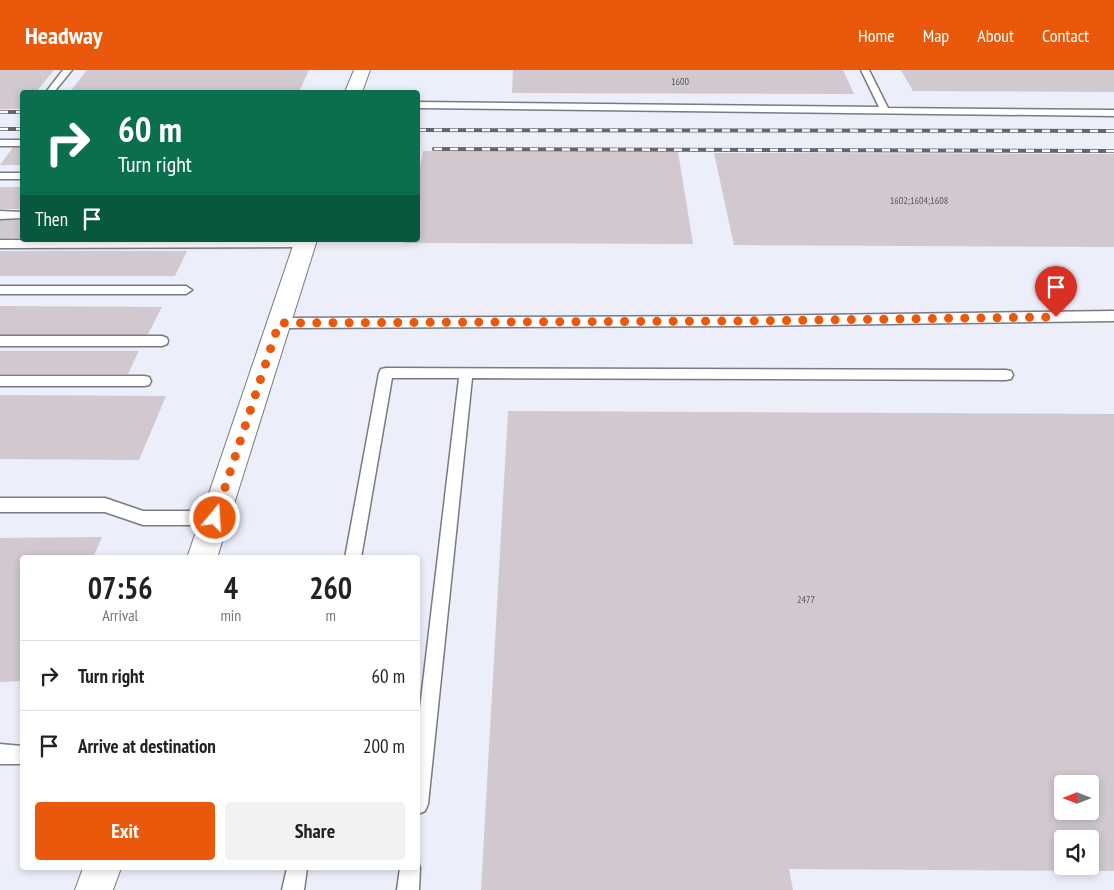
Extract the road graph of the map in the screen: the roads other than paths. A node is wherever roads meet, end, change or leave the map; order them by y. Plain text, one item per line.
1 (68, 70) edge
2 (362, 70) edge
3 (865, 70) edge
4 (52, 90) edge
5 (355, 90) edge
6 (420, 104) edge
7 (885, 111) junction
8 (1114, 112) edge
9 (0, 143) edge
10 (20, 143) edge
11 (0, 176) edge
12 (20, 176) edge
13 (0, 215) edge
14 (20, 215) edge
15 (305, 242) edge
16 (0, 244) edge
17 (0, 290) edge
18 (186, 290) dead end
19 (1114, 316) edge
20 (279, 323) junction
21 (0, 341) edge
22 (162, 341) dead end
23 (466, 373) junction
24 (1006, 375) dead end
25 (0, 381) edge
26 (144, 381) dead end
27 (0, 505) edge
28 (215, 518) junction
29 (203, 555) edge
30 (354, 555) edge
31 (0, 754) edge
32 (20, 754) edge
33 (420, 786) edge
34 (101, 870) edge
35 (297, 870) edge
36 (410, 870) edge
37 (94, 890) edge
38 (293, 890) edge
39 (408, 890) edge

1 - 4 lane
2 - 5 main road
3 - 7 lane
6 - 7 lane
7 - 8 lane
9 - 10 lane
11 - 12 lane
13 - 14 lane
15 - 16 lane
15 - 20 main road
17 - 18 lane
19 - 20 lane
20 - 28 main road
21 - 22 lane
23 - 24 lane
23 - 30 lane
23 - 33 lane
25 - 26 lane
27 - 28 lane
28 - 29 main road
31 - 32 lane
34 - 37 main road
35 - 38 lane
36 - 39 lane

